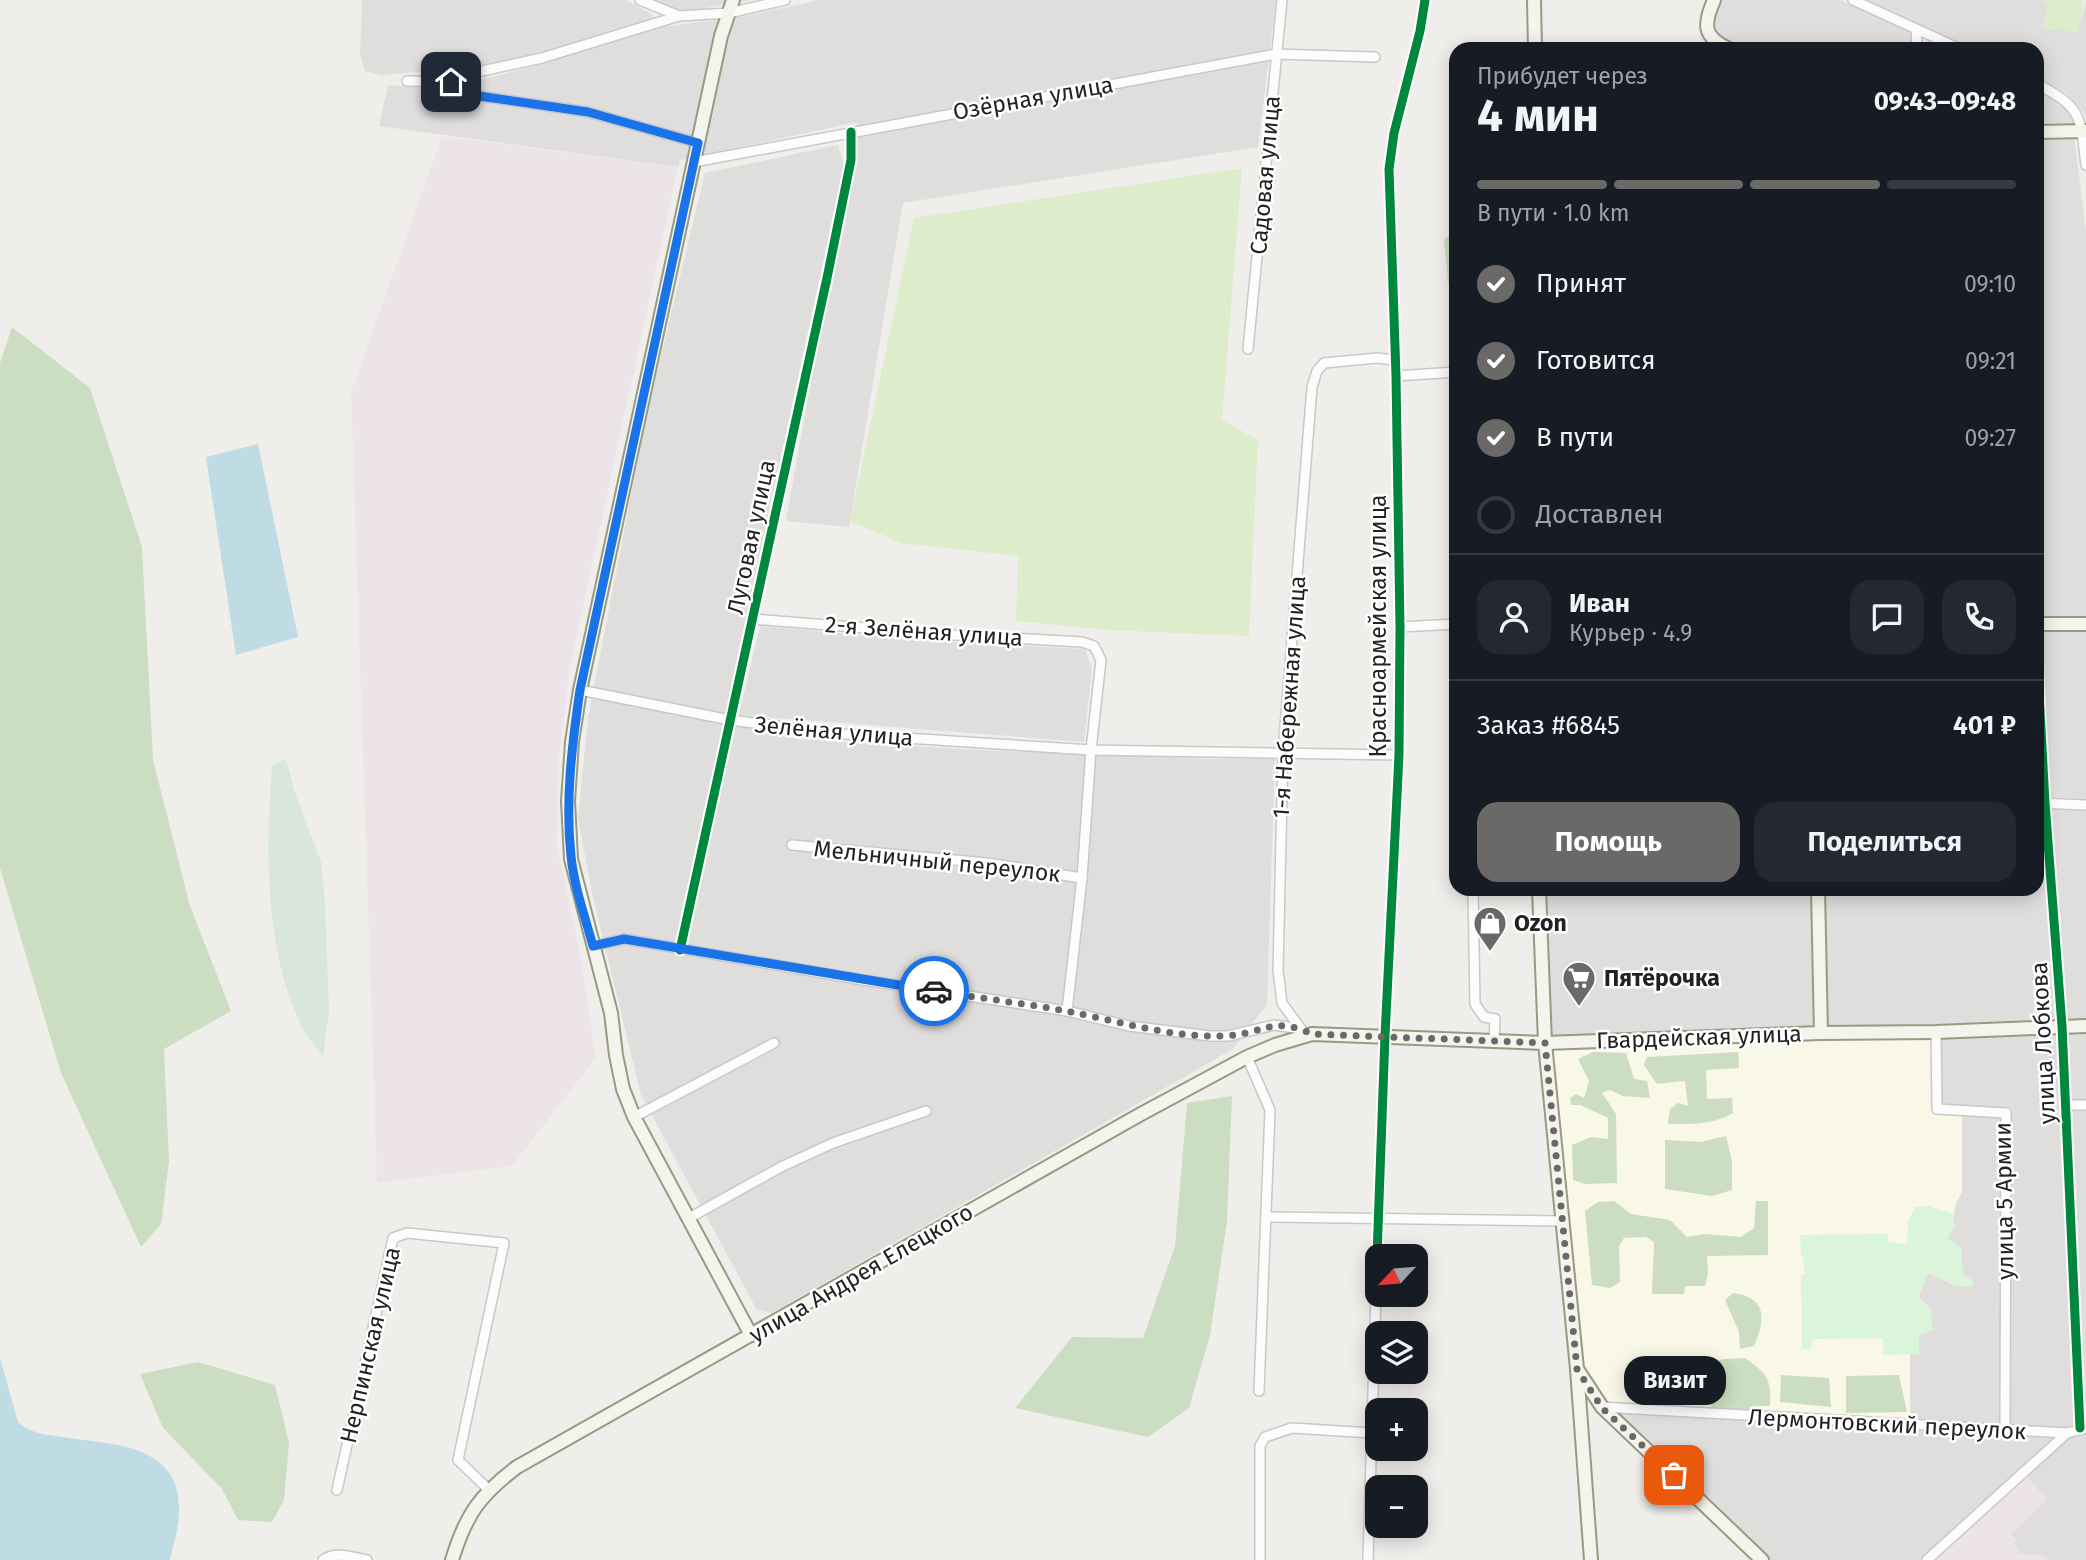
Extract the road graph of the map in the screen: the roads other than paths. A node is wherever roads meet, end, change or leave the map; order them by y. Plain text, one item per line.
1 (640, 0) edge
2 (733, 0) edge
3 (785, 0) edge
4 (1282, 0) edge
5 (1424, 0) edge
6 (1534, 0) edge
7 (1714, 0) edge
8 (1853, 0) edge
9 (729, 13) junction
10 (679, 16) junction
11 (1916, 29) junction
12 (1535, 42) edge
13 (1716, 42) edge
14 (1917, 42) edge
15 (1945, 42) edge
16 (1276, 54) junction
17 (1375, 57) dead end
18 (407, 81) dead end
19 (451, 82) junction
20 (2044, 88) edge
21 (2084, 131) edge
22 (851, 132) junction
23 (2044, 132) edge
24 (698, 143) junction
25 (694, 162) junction
26 (2086, 165) edge
27 (1248, 349) dead end
28 (1395, 360) junction
29 (1449, 372) edge
30 (1396, 376) junction
31 (753, 618) junction
32 (1449, 624) edge
33 (2044, 624) edge
34 (2086, 624) edge
35 (1400, 627) junction
36 (580, 690) junction
37 (730, 720) junction
38 (1091, 750) junction
39 (1283, 752) junction
40 (1399, 755) junction
41 (2044, 803) edge
42 (2086, 805) edge
43 (2044, 835) edge
44 (792, 845) dead end
45 (1082, 878) junction
46 (1474, 896) edge
47 (1539, 896) edge
48 (1818, 896) edge
49 (593, 946) junction
50 (680, 950) junction
51 (1066, 1011) junction
52 (2062, 1026) junction
53 (2086, 1026) edge
54 (1306, 1031) junction
55 (1821, 1032) junction
56 (1936, 1032) junction
57 (1385, 1036) junction
58 (1494, 1041) junction
59 (774, 1043) dead end
60 (1545, 1043) junction
61 (1247, 1057) junction
62 (2066, 1105) junction
63 (2086, 1105) edge
64 (926, 1111) dead end
65 (634, 1117) junction
66 (1266, 1217) junction
67 (689, 1218) junction
68 (1379, 1220) junction
69 (1562, 1221) junction
70 (1378, 1244) edge
71 (1376, 1307) edge
72 (751, 1335) junction
73 (1577, 1369) junction
74 (1259, 1391) dead end
75 (1373, 1398) edge
76 (1602, 1408) junction
77 (2083, 1428) edge
78 (2005, 1430) junction
79 (1365, 1433) edge
80 (2067, 1433) junction
81 (1371, 1461) edge
82 (488, 1489) junction
83 (337, 1490) dead end
84 (323, 1560) edge
85 (367, 1560) edge
86 (452, 1560) edge
87 (1260, 1560) edge
88 (1367, 1560) edge
89 (1591, 1560) edge
90 (1762, 1560) edge
91 (1927, 1560) edge

1 - 10 street
2 - 9 main road
3 - 9 street
4 - 16 street, Садовая улица
5 - 28 street, Красноармейская улица
6 - 12 main road
7 - 13 main road
8 - 11 street
9 - 10 street
9 - 24 main road
10 - 19 street
11 - 14 street
11 - 15 street
16 - 17 street, Озёрная улица
16 - 22 street, Озёрная улица
16 - 27 street, Садовая улица
18 - 19 street
19 - 24 street
20 - 21 street
21 - 23 main road
21 - 26 street
22 - 25 street, Озёрная улица
22 - 31 street, Луговая улица
24 - 25 main road
25 - 36 main road
28 - 30 street, Красноармейская улица
28 - 39 street, 1-я Набережная улица
29 - 30 street
30 - 35 street, Красноармейская улица
31 - 37 street, Луговая улица
31 - 38 street, 2-я Зелёная улица
32 - 35 street
33 - 34 main road
35 - 40 street, Красноармейская улица
36 - 37 street, Зелёная улица
36 - 49 main road
37 - 38 street, Зелёная улица
37 - 50 street, Луговая улица
38 - 39 street, Зелёная улица
38 - 45 street
39 - 40 street, Зелёная улица
39 - 54 street, 1-я Набережная улица
40 - 57 street, Красноармейская улица
41 - 42 street
43 - 52 street, улица Лобкова
44 - 45 street, Мельничный переулок
45 - 51 street
46 - 58 street
47 - 60 main road
48 - 55 main road
49 - 50 street
49 - 65 main road
50 - 51 street
51 - 54 street
52 - 53 main road, Гвардейская улица
52 - 56 main road, Гвардейская улица
52 - 62 street, улица Лобкова
54 - 57 main road, Гвардейская улица
54 - 61 main road, улица Андрея Елецкого
55 - 56 main road, Гвардейская улица
55 - 60 main road, Гвардейская улица
56 - 78 street, улица 5 Армии
57 - 58 main road, Гвардейская улица
57 - 68 street, Красноармейская улица
58 - 60 main road, Гвардейская улица
59 - 65 street
60 - 69 main road
61 - 66 street
61 - 72 main road, улица Андрея Елецкого
62 - 63 street, улица Лобкова
62 - 77 street, улица Лобкова
64 - 67 street
65 - 67 main road
66 - 68 street
66 - 74 street
67 - 72 main road
68 - 69 street
68 - 70 street, Красноармейская улица
69 - 73 main road
71 - 75 street, Красноармейская улица
72 - 82 main road, улица Андрея Елецкого
73 - 76 main road
73 - 89 main road
76 - 78 street, Лермонтовский переулок
76 - 90 main road
77 - 80 street, Лермонтовский переулок
78 - 80 street, Лермонтовский переулок
79 - 87 street
80 - 91 street
81 - 88 street, Красноармейская улица
82 - 83 street, Нерпинская улица
82 - 86 main road, улица Андрея Елецкого
84 - 85 street

